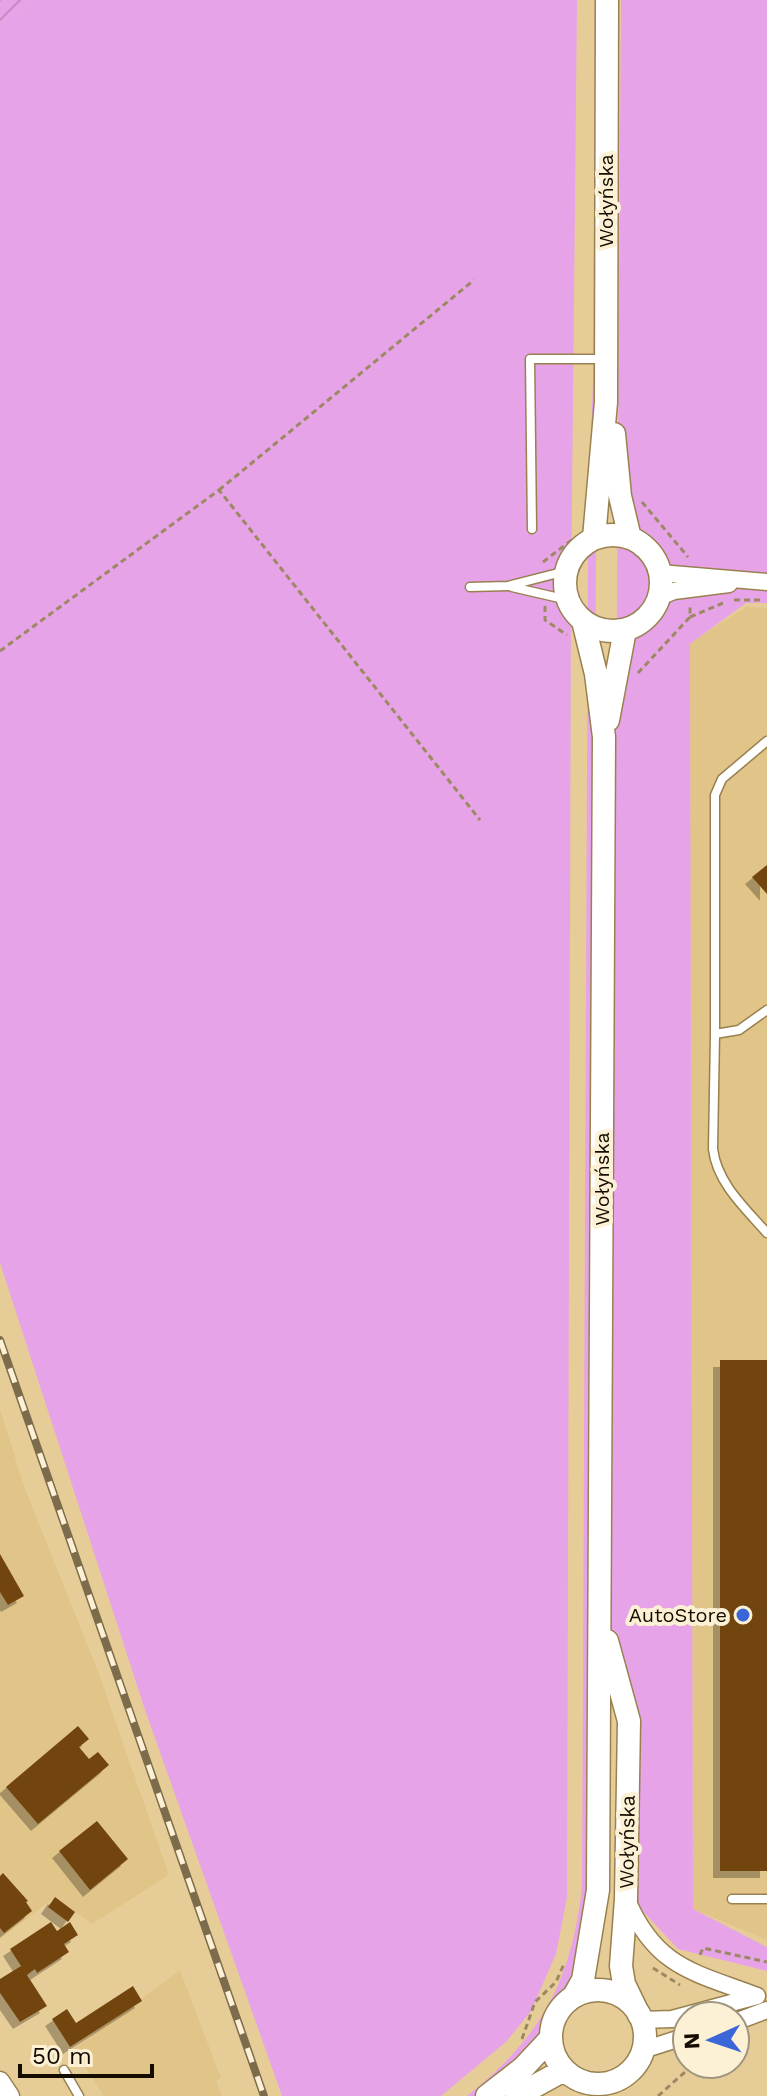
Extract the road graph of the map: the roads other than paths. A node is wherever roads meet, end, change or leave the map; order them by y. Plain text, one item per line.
1 (607, 0) edge
2 (606, 359) junction
3 (606, 402) junction
4 (532, 529) dead end
5 (585, 536) junction
6 (630, 538) junction
7 (566, 571) junction
8 (660, 573) junction
9 (739, 582) junction
10 (767, 582) edge
11 (508, 586) junction
12 (470, 587) dead end
13 (659, 597) junction
14 (568, 600) junction
15 (577, 629) junction
16 (625, 630) junction
17 (604, 737) junction
18 (767, 741) edge
19 (767, 1010) edge
20 (715, 1034) junction
21 (767, 1233) edge
22 (600, 1621) junction
23 (626, 1899) junction
24 (732, 1899) dead end
25 (767, 1899) edge
26 (767, 1906) edge
27 (574, 1996) junction
28 (764, 2001) edge
29 (640, 2017) junction
30 (551, 2038) junction
31 (671, 2041) edge
32 (643, 2050) junction
33 (64, 2070) dead end
34 (569, 2080) edge
35 (0, 2081) edge
36 (610, 2088) edge
37 (10, 2096) edge
38 (79, 2096) edge
39 (487, 2096) edge
40 (517, 2096) edge

1 - 2 main road, Wołyńska
2 - 3 main road, Wołyńska
2 - 4 lane
3 - 5 main road, Wołyńska
3 - 6 main road, Wołyńska
5 - 6 main road
5 - 7 main road
6 - 8 main road
7 - 11 lane
7 - 14 main road
8 - 9 street
8 - 13 main road
9 - 10 street
9 - 13 street
11 - 12 lane
11 - 14 lane
13 - 16 main road
14 - 15 main road
15 - 16 main road
15 - 17 main road, Wołyńska
16 - 17 main road, Wołyńska
17 - 22 main road, Wołyńska
18 - 20 lane
19 - 20 lane
20 - 21 lane
22 - 23 main road, Wołyńska
22 - 27 main road, Wołyńska
23 - 28 street
23 - 29 main road, Wołyńska
24 - 25 lane
25 - 26 lane
27 - 29 main road
27 - 30 main road
28 - 29 street
29 - 32 main road
30 - 34 main road
30 - 39 main road
31 - 32 street
32 - 36 main road
33 - 38 lane
34 - 36 main road
34 - 40 main road
35 - 37 street

